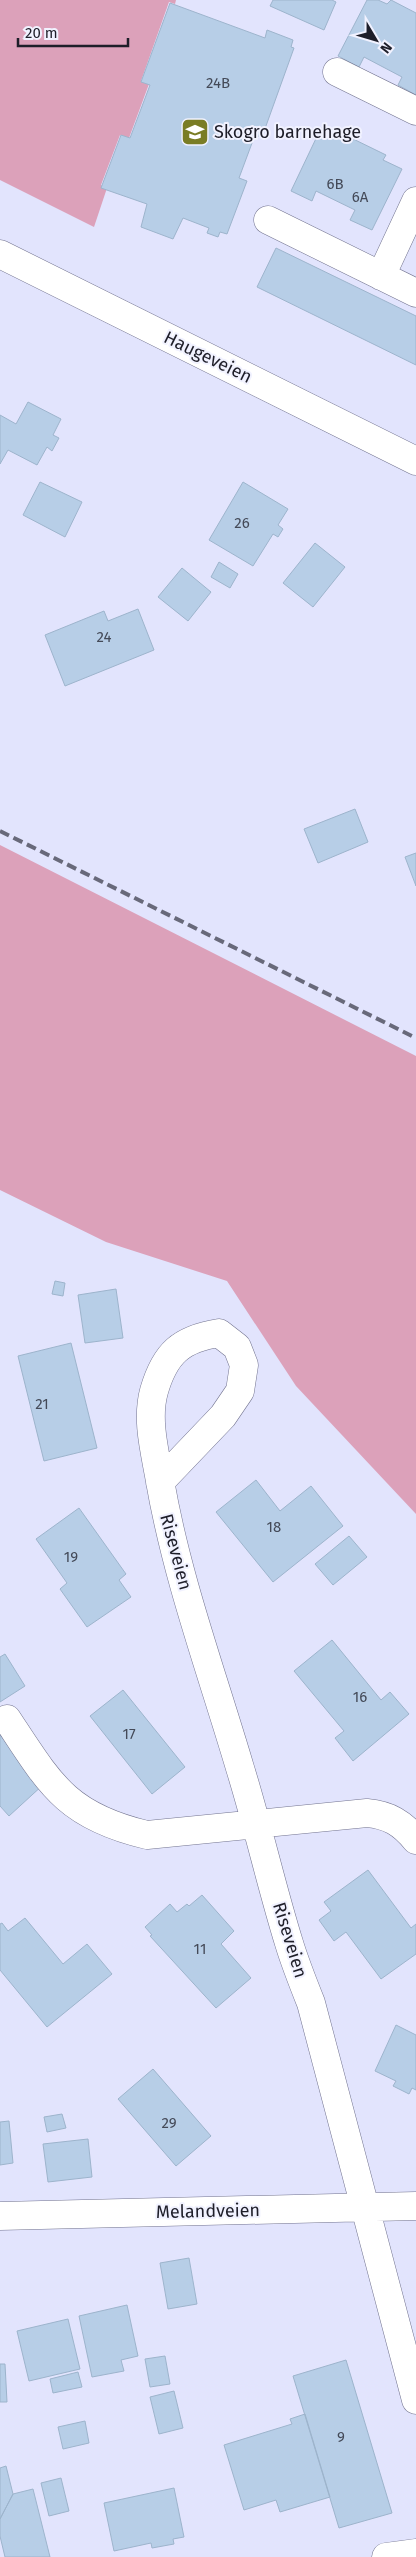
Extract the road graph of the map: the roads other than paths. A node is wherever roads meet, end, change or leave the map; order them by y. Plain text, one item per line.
1 (337, 72) dead end
2 (416, 111) edge
3 (416, 201) edge
4 (268, 220) dead end
5 (0, 254) edge
6 (381, 276) junction
7 (416, 293) edge
8 (416, 462) edge
9 (160, 1482) junction
10 (6, 1719) dead end
11 (257, 1824) junction
12 (416, 1840) edge
13 (416, 2206) edge
14 (364, 2207) junction
15 (0, 2216) edge
16 (416, 2400) edge
17 (416, 2553) edge
18 (386, 2557) edge

1 - 2 street
3 - 6 street
4 - 6 street
5 - 8 street, Haugeveien
6 - 7 street
9 - 9 street, Riseveien
9 - 11 street, Riseveien
10 - 11 street
11 - 12 street
11 - 14 street, Riseveien
13 - 14 street, Melandveien
14 - 15 street, Melandveien
14 - 16 street, Riseveien
17 - 18 street

